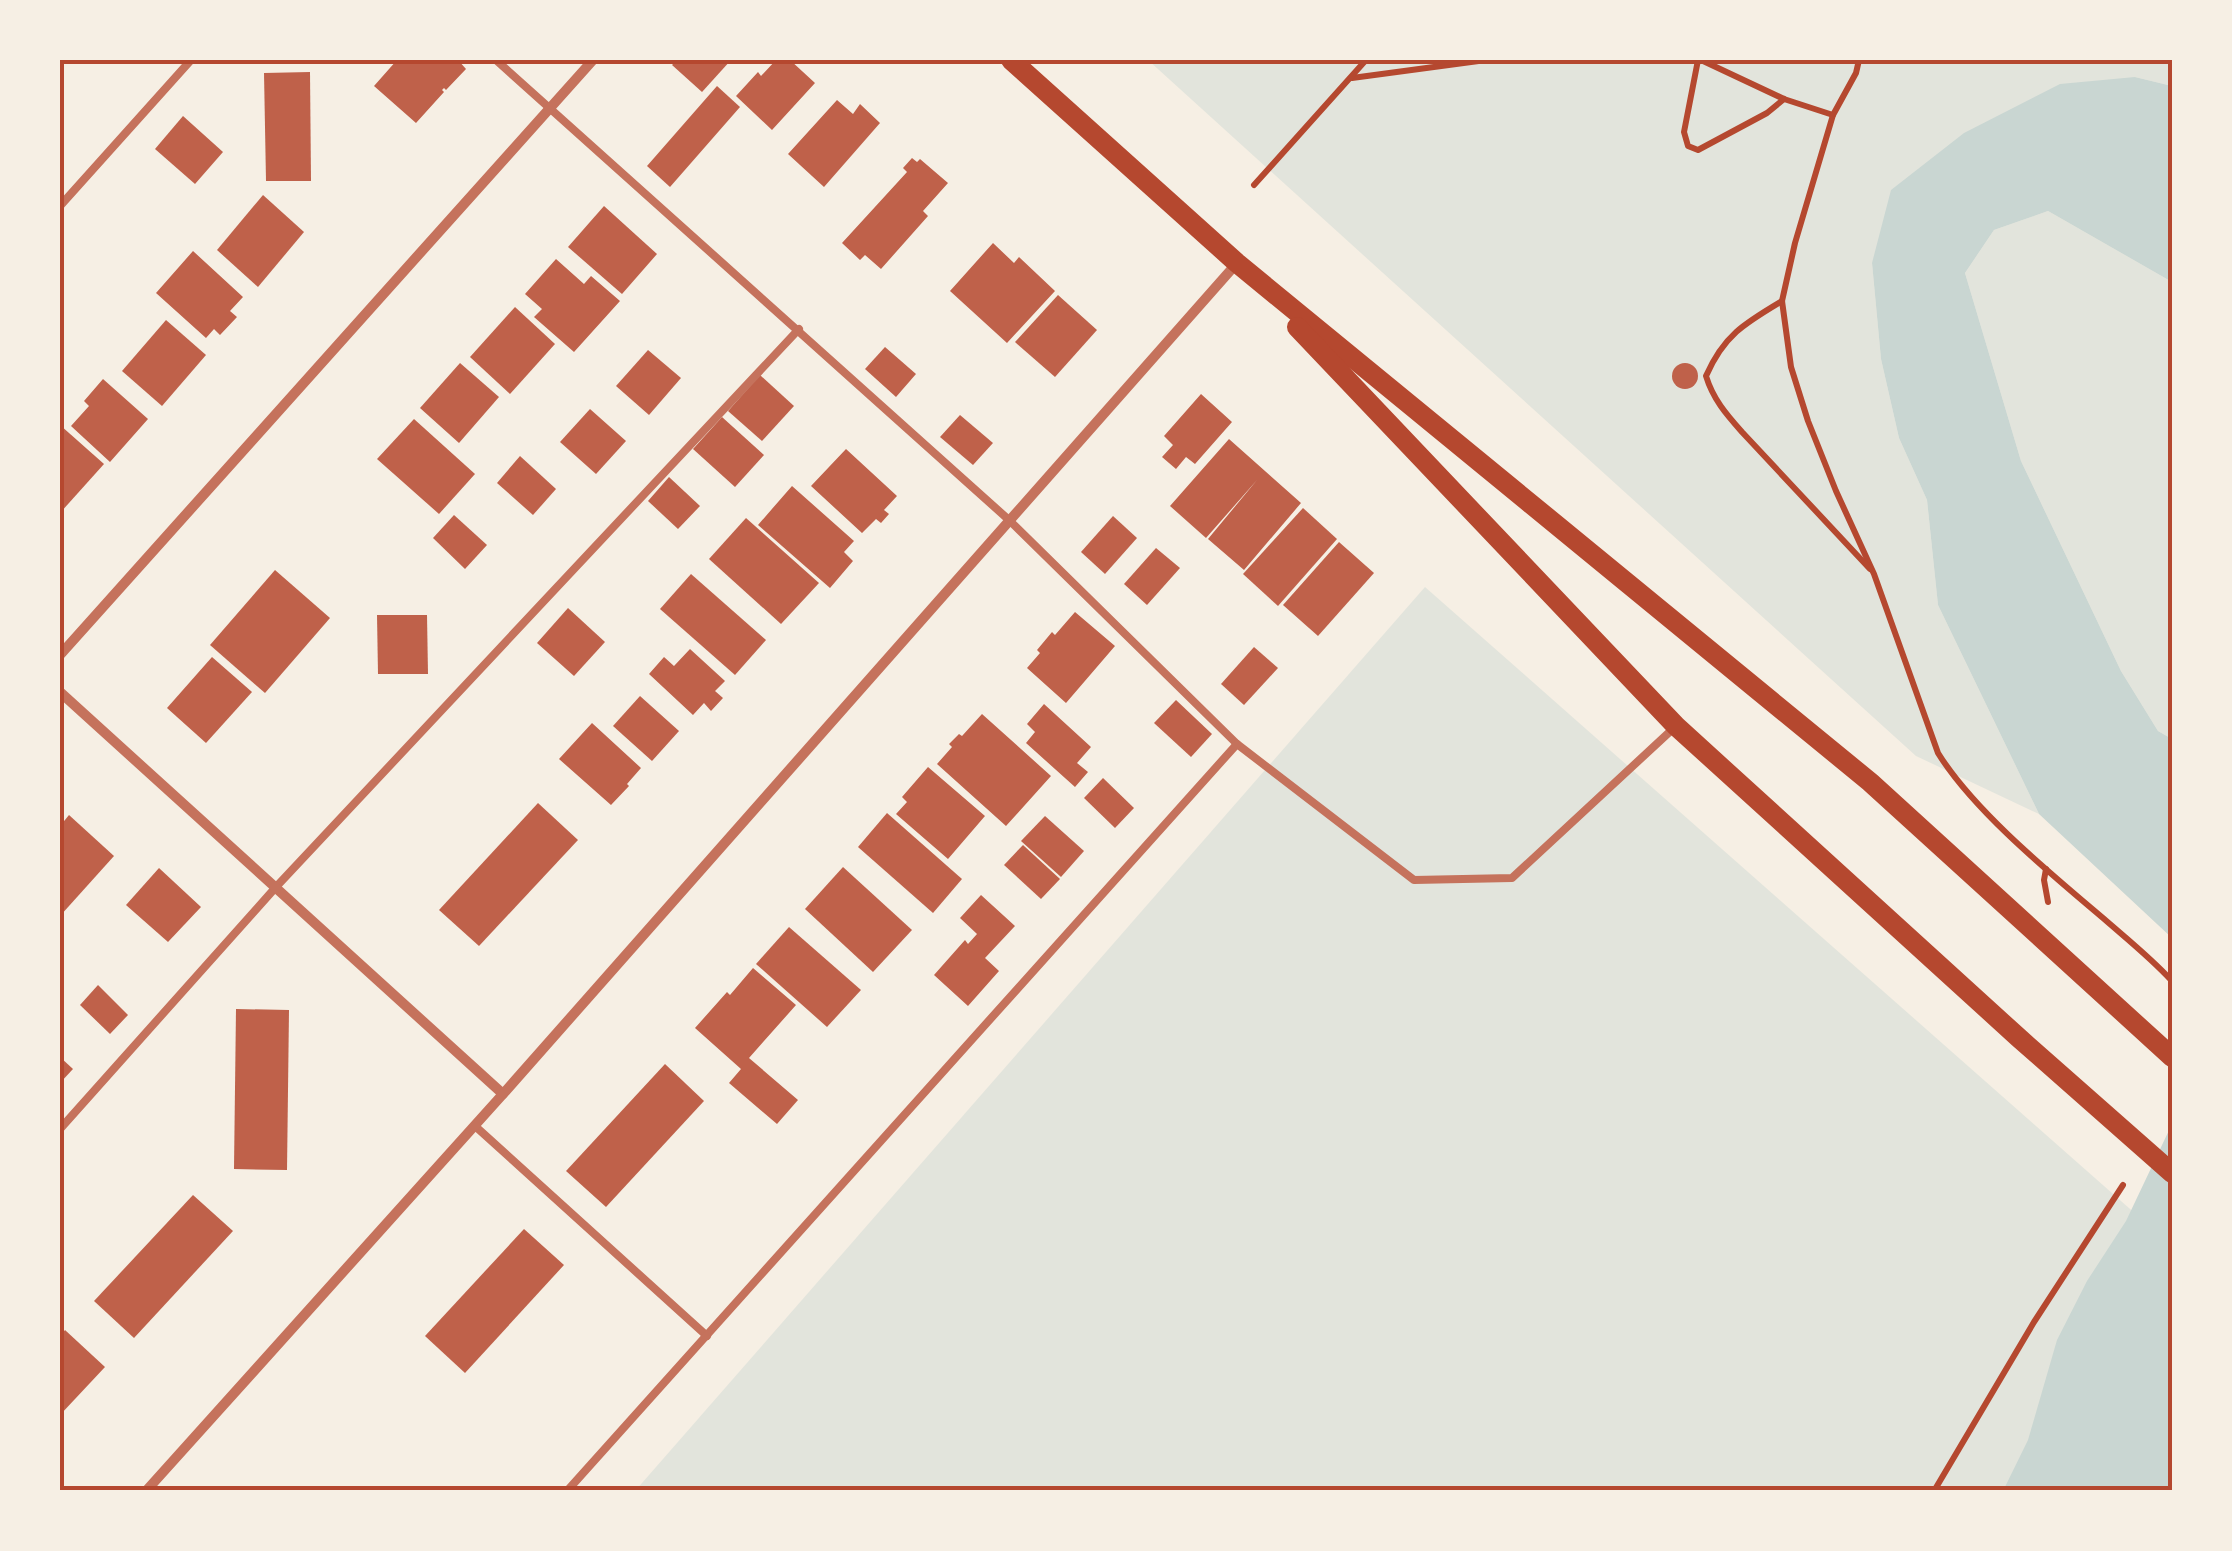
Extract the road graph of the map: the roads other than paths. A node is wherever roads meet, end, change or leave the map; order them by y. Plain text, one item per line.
1 (191, 60) edge
2 (496, 60) edge
3 (593, 60) edge
4 (1011, 60) edge
5 (550, 108) junction
6 (60, 206) edge
7 (1237, 264) junction
8 (799, 329) junction
9 (1009, 520) junction
10 (60, 655) edge
11 (60, 692) edge
12 (1676, 726) junction
13 (1237, 744) junction
14 (276, 887) junction
15 (2172, 1057) edge
16 (503, 1094) junction
17 (475, 1126) junction
18 (60, 1129) edge
19 (2172, 1173) edge
20 (707, 1336) junction
21 (146, 1491) edge
22 (567, 1491) edge

1 - 6 lane
2 - 5 lane
3 - 5 street
4 - 7 main road
5 - 8 lane
5 - 10 street
7 - 9 street
7 - 12 main road
7 - 15 main road
8 - 9 lane
8 - 14 lane
9 - 13 lane
9 - 16 street
11 - 14 street
12 - 13 lane
12 - 19 main road
13 - 20 lane
14 - 16 street
14 - 18 lane
16 - 17 street
17 - 20 lane
17 - 21 street
20 - 22 lane

